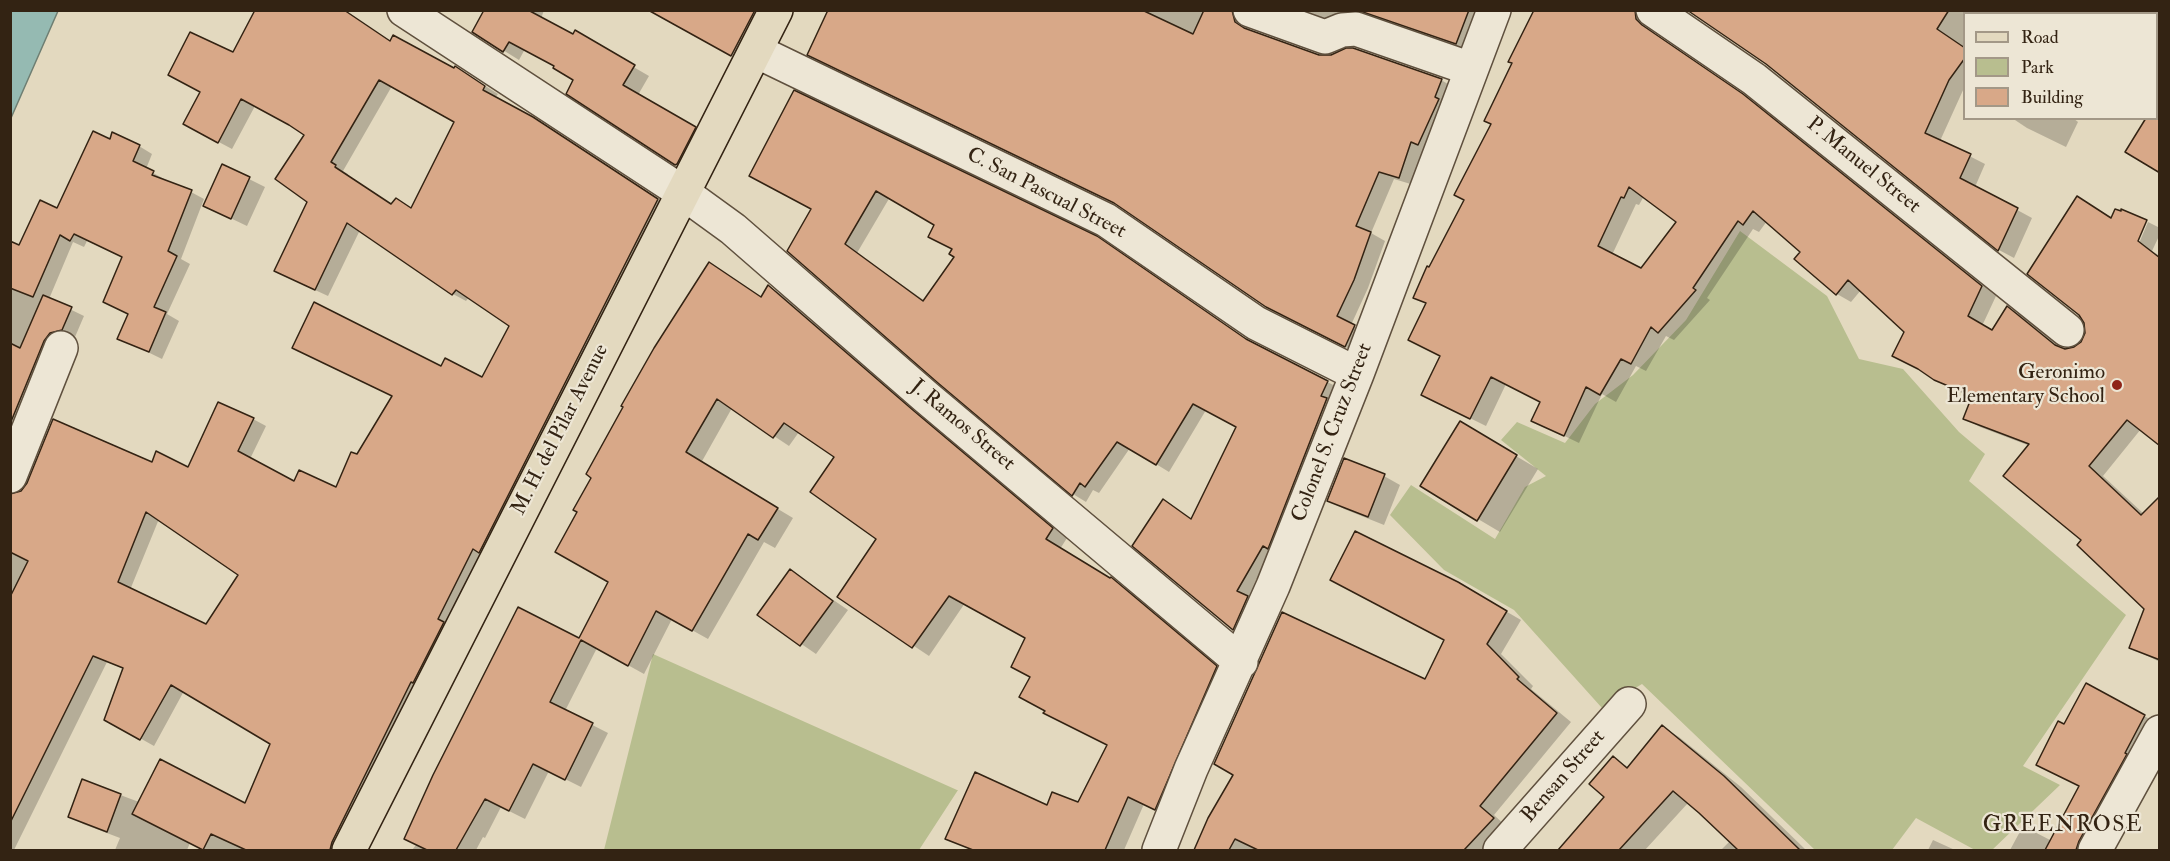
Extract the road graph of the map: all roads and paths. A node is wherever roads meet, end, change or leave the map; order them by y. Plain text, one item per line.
1 (404, 10) edge
2 (776, 10) edge
3 (1250, 10) edge
4 (1494, 10) edge
5 (1653, 10) edge
6 (756, 51) junction
7 (1470, 69) junction
8 (682, 192) junction
9 (2067, 330) dead end
10 (61, 348) dead end
11 (1357, 374) junction
12 (10, 476) edge
13 (1241, 662) junction
14 (1629, 704) dead end
15 (2158, 737) edge
16 (349, 850) edge
17 (1159, 850) edge
18 (1500, 850) edge
19 (2095, 850) edge

1 - 8 street, J. Ramos Street
2 - 6 main road, M. H. del Pilar Avenue
3 - 7 street
4 - 7 street, Colonel S. Cruz Street
5 - 9 street, P. Manuel Street
6 - 8 main road, M. H. del Pilar Avenue
6 - 11 street, C. San Pascual Street
7 - 11 street, Colonel S. Cruz Street
8 - 13 street, J. Ramos Street
8 - 16 main road, M. H. del Pilar Avenue
10 - 12 street
11 - 13 street, Colonel S. Cruz Street
13 - 17 street, Colonel S. Cruz Street
14 - 18 street, Bensan Street
15 - 19 street

